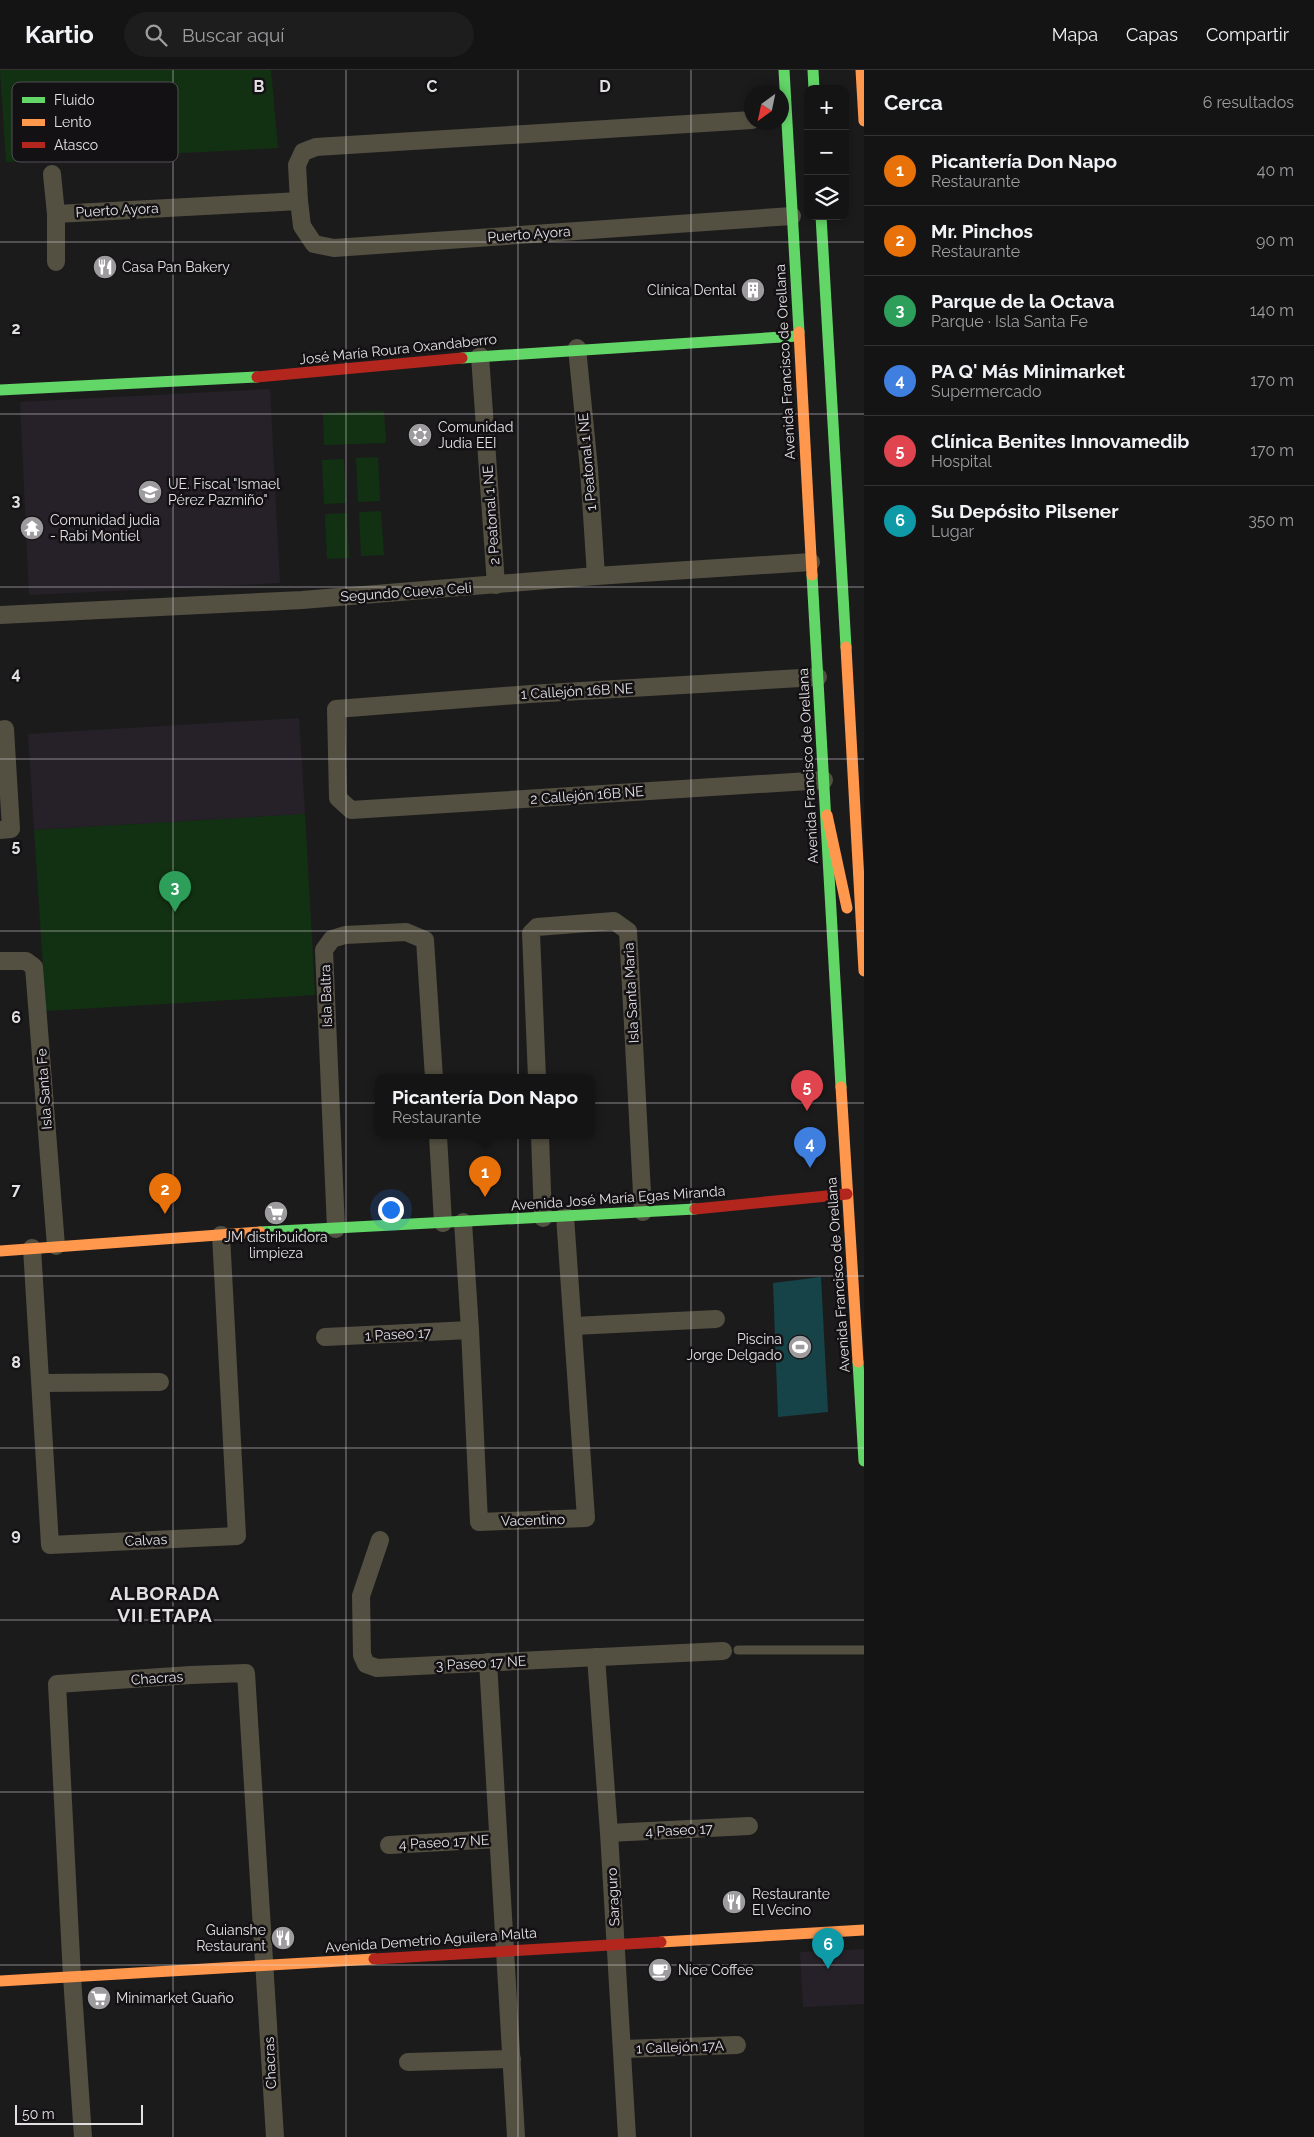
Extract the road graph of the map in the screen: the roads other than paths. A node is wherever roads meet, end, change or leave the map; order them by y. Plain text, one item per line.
1 (784, 70) edge
2 (813, 70) edge
3 (861, 70) edge
4 (784, 85) edge
5 (814, 85) edge
6 (744, 120) edge
7 (864, 121) edge
8 (785, 130) edge
9 (52, 174) dead end
10 (298, 201) junction
11 (56, 214) junction
12 (792, 216) junction
13 (821, 220) edge
14 (56, 262) dead end
15 (798, 336) junction
16 (577, 348) junction
17 (480, 356) junction
18 (0, 390) edge
19 (811, 562) junction
20 (596, 576) junction
21 (496, 585) junction
22 (0, 615) edge
23 (818, 677) junction
24 (0, 730) edge
25 (824, 780) junction
26 (351, 810) joint
27 (827, 815) junction
28 (0, 830) edge
29 (0, 961) edge
30 (864, 971) edge
31 (864, 984) edge
32 (434, 1074) edge
33 (537, 1074) edge
34 (438, 1139) edge
35 (540, 1139) edge
36 (848, 1194) junction
37 (643, 1212) junction
38 (565, 1216) junction
39 (543, 1218) junction
40 (463, 1222) junction
41 (443, 1223) junction
42 (336, 1229) junction
43 (221, 1235) junction
44 (56, 1246) junction
45 (32, 1248) junction
46 (0, 1250) edge
47 (716, 1319) dead end
48 (574, 1326) junction
49 (470, 1330) junction
50 (325, 1337) dead end
51 (160, 1382) dead end
52 (42, 1384) junction
53 (864, 1461) edge
54 (380, 1540) dead end
55 (864, 1650) edge
56 (731, 1651) joint
57 (596, 1657) junction
58 (488, 1662) junction
59 (749, 1826) dead end
60 (609, 1833) junction
61 (498, 1839) junction
62 (389, 1844) dead end
63 (864, 1930) edge
64 (616, 1944) junction
65 (507, 1951) junction
66 (265, 1966) junction
67 (72, 1977) junction
68 (0, 1982) edge
69 (737, 2045) dead end
70 (623, 2049) junction
71 (512, 2059) junction
72 (408, 2062) dead end
73 (83, 2137) edge
74 (274, 2137) edge
75 (516, 2137) edge
76 (627, 2137) edge

1 - 4 main road, Avenida Francisco de Orellana
2 - 5 main road
3 - 7 main road
6 - 10 street, Puerto Ayora
8 - 12 main road, Avenida Francisco de Orellana
9 - 11 street, Puerto Ayora
10 - 11 street, Puerto Ayora
10 - 12 street, Puerto Ayora
11 - 14 street, Puerto Ayora
12 - 15 main road, Avenida Francisco de Orellana
13 - 30 main road
15 - 16 main road, José María Roura Oxandaberro
15 - 19 main road, Avenida Francisco de Orellana
16 - 17 main road, José María Roura Oxandaberro
16 - 20 street, 1 Peatonal 1 NE
17 - 18 main road, José María Roura Oxandaberro
17 - 21 street, 2 Peatonal 1 NE
19 - 20 street, Segundo Cueva Celi
19 - 23 main road, Avenida Francisco de Orellana
20 - 21 street, Segundo Cueva Celi
21 - 22 street, Segundo Cueva Celi
23 - 25 main road, Avenida Francisco de Orellana
23 - 26 street, 1 Callejón 16B NE
24 - 28 street
25 - 26 street, 2 Callejón 16B NE
25 - 27 main road, Avenida Francisco de Orellana
27 - 31 main road
27 - 36 main road, Avenida Francisco de Orellana
29 - 44 street, Isla Santa Fe
32 - 42 street, Isla Baltra
33 - 37 street, Isla Santa Maria
34 - 41 street
35 - 39 street
36 - 37 main road, Avenida José María Egas Miranda
36 - 53 main road, Avenida Francisco de Orellana
37 - 38 main road, Avenida José María Egas Miranda
38 - 39 main road, Avenida José María Egas Miranda
38 - 48 street, Vacentino
39 - 40 main road, Avenida José María Egas Miranda
40 - 41 main road, Avenida José María Egas Miranda
40 - 49 street, Vacentino
41 - 42 main road, Avenida José María Egas Miranda
42 - 43 main road, Avenida José María Egas Miranda
43 - 44 main road, Avenida José María Egas Miranda
43 - 52 street, Calvas
44 - 45 main road, Avenida José María Egas Miranda
45 - 46 main road, Avenida José María Egas Miranda
45 - 52 street, Calvas
47 - 48 street
48 - 49 street, Vacentino
49 - 50 street, 1 Paseo 17
51 - 52 street
54 - 58 street, 3 Paseo 17 NE
55 - 56 lane, 3 Paseo 17 NE
56 - 57 street, 3 Paseo 17 NE
57 - 58 street, 3 Paseo 17 NE
57 - 60 street, Saraguro
58 - 61 street
59 - 60 street, 4 Paseo 17
60 - 64 street, Saraguro
61 - 62 street, 4 Paseo 17 NE
61 - 65 street
63 - 64 main road, Avenida Demetrio Aguilera Malta
64 - 65 main road, Avenida Demetrio Aguilera Malta
64 - 70 street, Saraguro
65 - 66 main road, Avenida Demetrio Aguilera Malta
65 - 71 street
66 - 67 main road, Avenida Demetrio Aguilera Malta
66 - 67 street, Chacras
66 - 74 street, Chacras
67 - 68 main road, Avenida Demetrio Aguilera Malta
67 - 73 street, Chacras
69 - 70 street, 1 Callejón 17A
70 - 76 street, Saraguro
71 - 72 street
71 - 75 street

